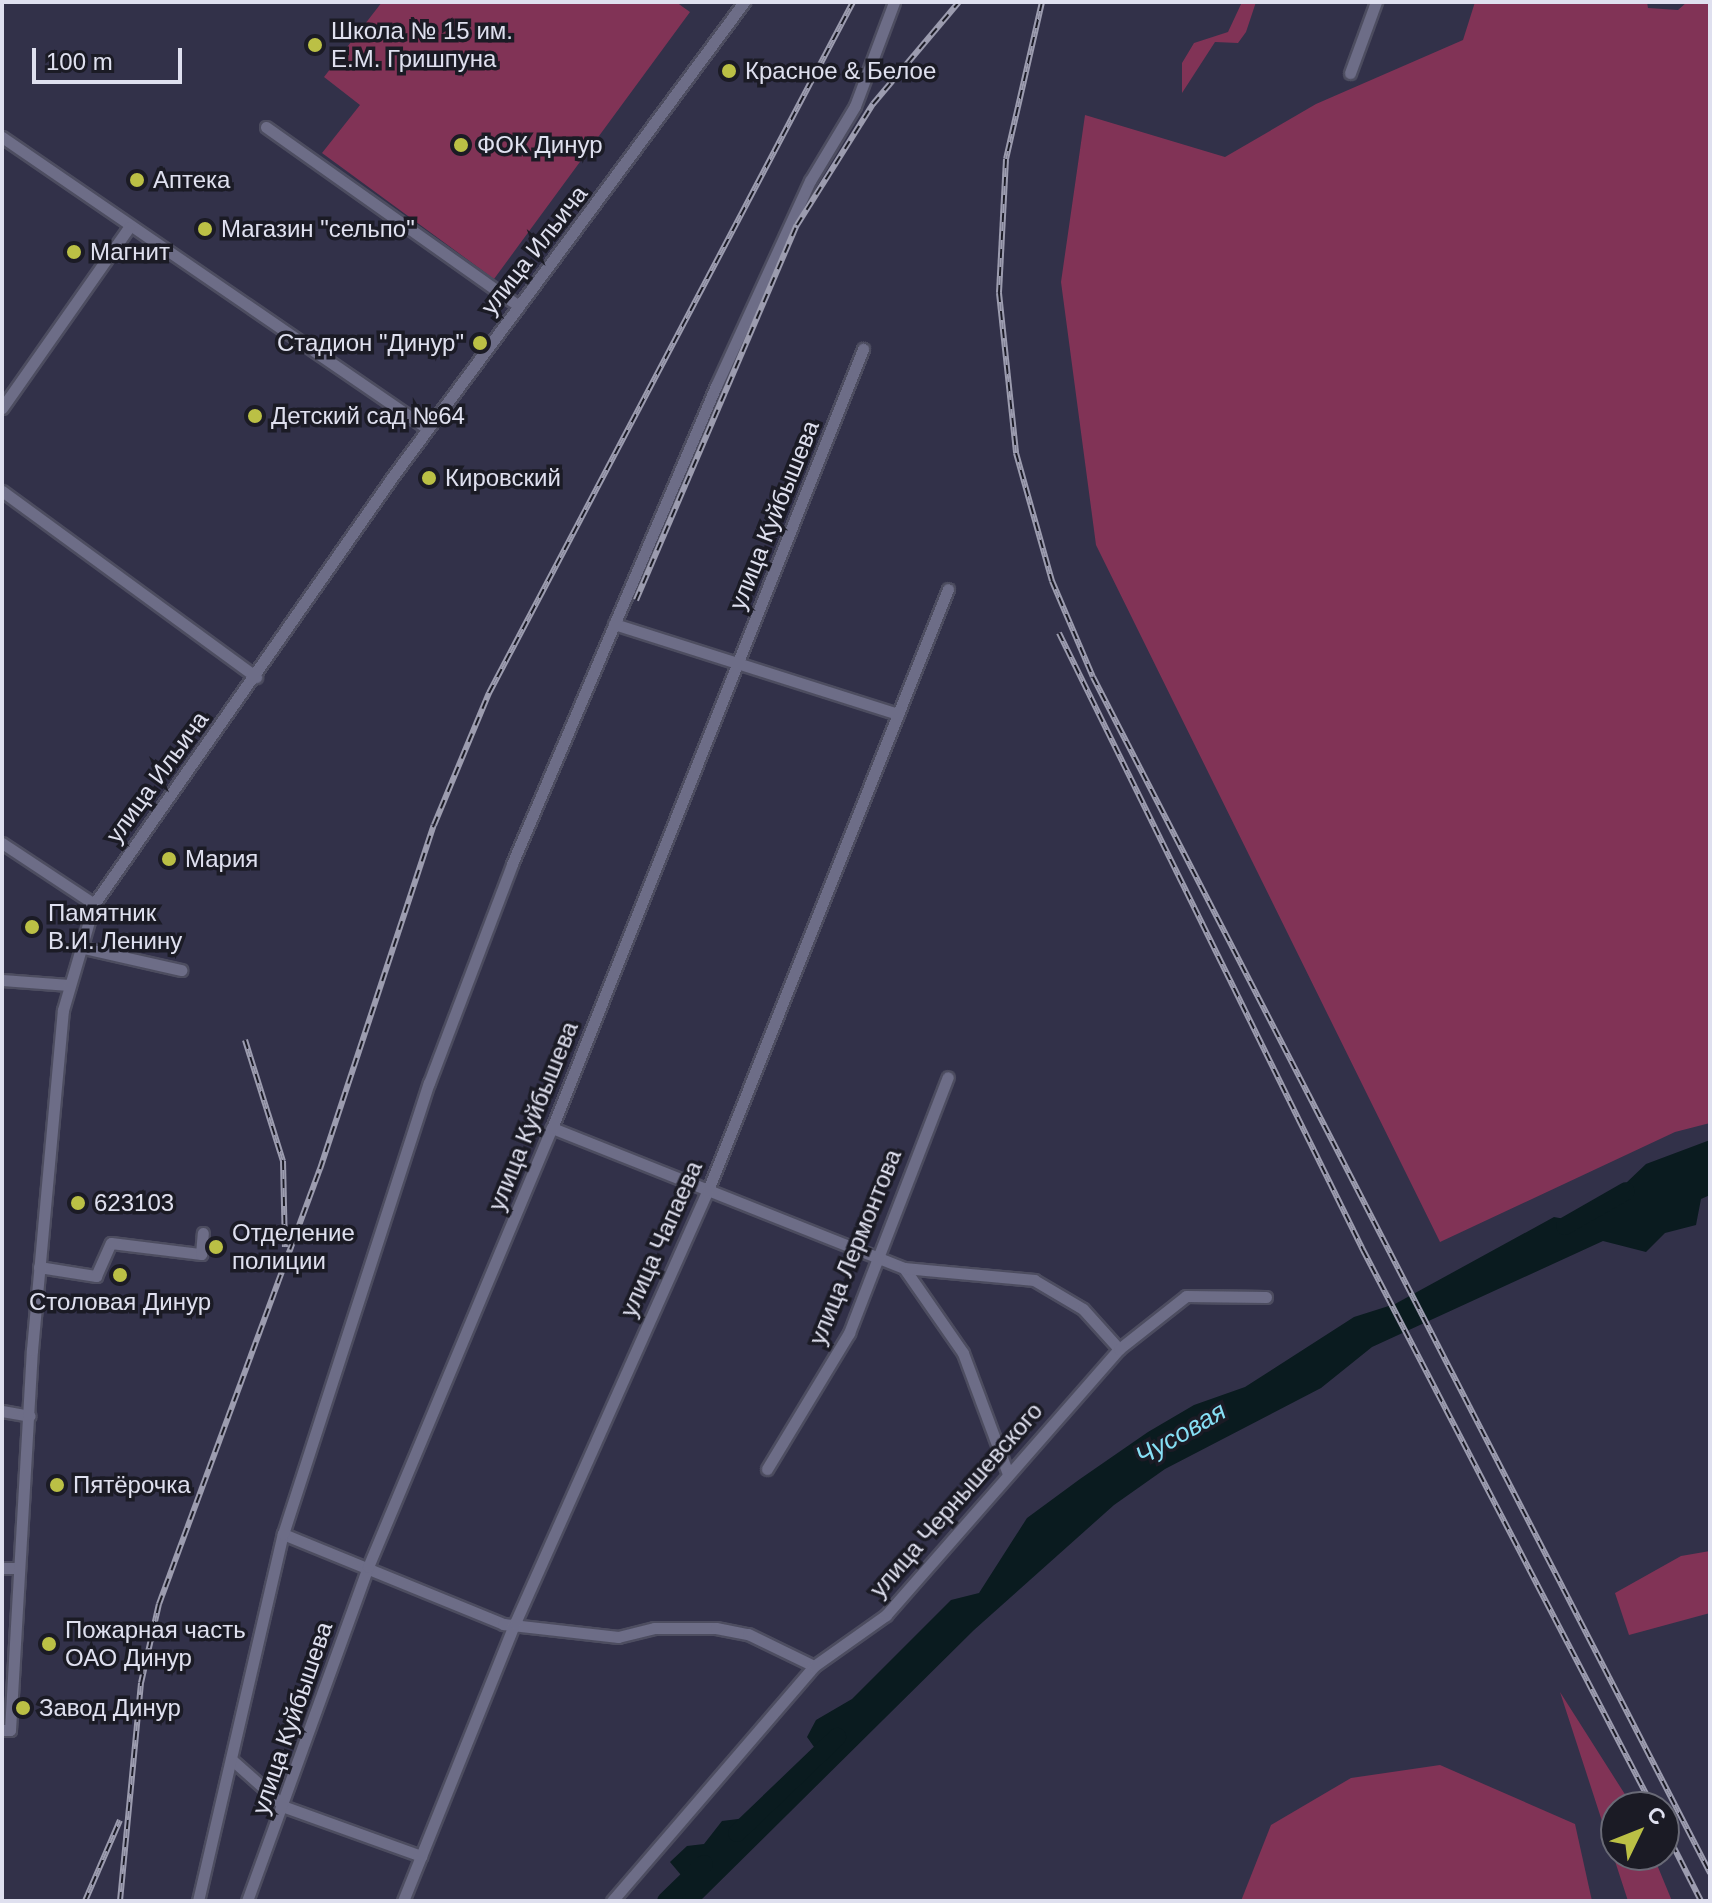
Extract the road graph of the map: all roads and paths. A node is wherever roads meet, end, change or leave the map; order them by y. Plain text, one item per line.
1 (744, 2) edge
2 (894, 2) edge
3 (1376, 2) edge
4 (1350, 73) dead end
5 (266, 127) dead end
6 (2, 137) edge
7 (129, 227) junction
8 (519, 306) junction
9 (863, 349) dead end
10 (3, 403) edge
11 (428, 429) junction
12 (2, 491) edge
13 (948, 589) dead end
14 (614, 624) junction
15 (740, 663) junction
16 (256, 677) junction
17 (898, 714) junction
18 (2, 843) edge
19 (94, 904) junction
20 (79, 947) junction
21 (181, 970) dead end
22 (2, 980) edge
23 (69, 985) junction
24 (948, 1077) dead end
25 (552, 1128) junction
26 (708, 1190) junction
27 (203, 1233) dead end
28 (876, 1259) junction
29 (39, 1267) junction
30 (904, 1268) junction
31 (1266, 1297) dead end
32 (1119, 1349) junction
33 (2, 1411) edge
34 (30, 1416) junction
35 (767, 1469) dead end
36 (1007, 1471) junction
37 (283, 1534) junction
38 (368, 1567) junction
39 (2, 1568) edge
40 (18, 1568) junction
41 (515, 1623) junction
42 (814, 1666) junction
43 (6, 1730) edge
44 (231, 1759) junction
45 (285, 1807) junction
46 (421, 1856) junction
47 (198, 1901) edge
48 (247, 1901) edge
49 (403, 1901) edge
50 (612, 1901) edge

1 - 8 street, улица Ильича
2 - 14 street
3 - 4 street
5 - 8 street
6 - 7 street
7 - 10 street
7 - 11 street
8 - 11 street, улица Ильича
9 - 15 street, улица Куйбышева
11 - 16 street, улица Ильича
12 - 16 street
13 - 17 street, улица Чапаева
14 - 15 street
14 - 37 street
15 - 17 street
15 - 25 street, улица Куйбышева
16 - 19 street, улица Ильича
17 - 26 street, улица Чапаева
18 - 19 street
19 - 20 street, улица Ильича
20 - 21 street
20 - 23 street, улица Ильича
22 - 23 street
23 - 29 street, улица Ильича
24 - 28 street, улица Лермонтова
25 - 26 street
25 - 38 street, улица Куйбышева
26 - 28 street
26 - 41 street, улица Чапаева
27 - 29 street
28 - 30 street
28 - 35 street, улица Лермонтова
29 - 34 street, улица Ильича
30 - 32 street
30 - 36 street
31 - 32 street, улица Чернышевского
32 - 36 street, улица Чернышевского
33 - 34 street
34 - 40 street, улица Ильича
36 - 42 street, улица Чернышевского
37 - 38 street
37 - 44 street
38 - 41 street
38 - 45 street, улица Куйбышева
39 - 40 street
40 - 43 street, улица Ильича
41 - 42 street
41 - 46 street, улица Чапаева
42 - 50 street, улица Чернышевского
44 - 45 street
44 - 47 street
45 - 46 street
45 - 48 street, улица Куйбышева
46 - 49 street, улица Чапаева

